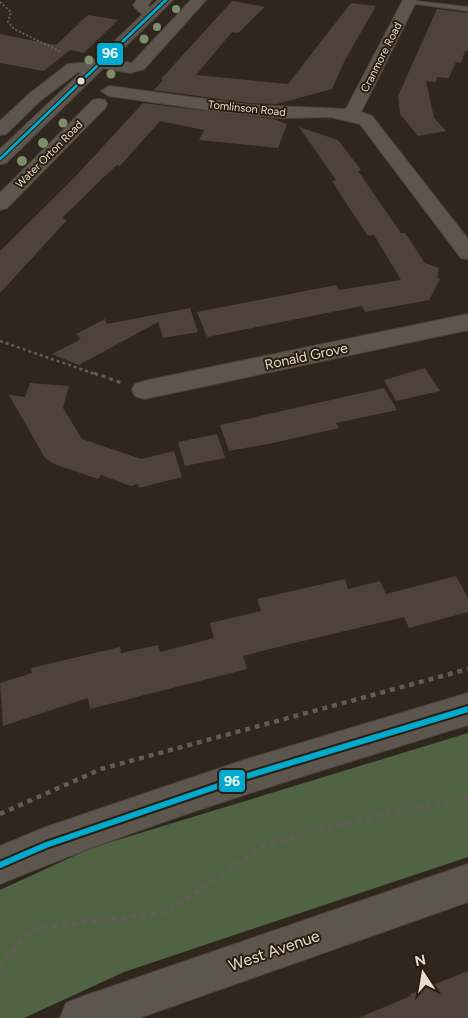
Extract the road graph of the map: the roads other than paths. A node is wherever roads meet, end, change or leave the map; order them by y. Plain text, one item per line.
1 (166, 0) edge
2 (200, 0) edge
3 (410, 0) edge
4 (148, 7) edge
5 (468, 9) edge
6 (92, 65) junction
7 (104, 98) joint
8 (352, 113) junction
9 (33, 128) junction
10 (0, 130) edge
11 (67, 136) junction
12 (0, 159) edge
13 (0, 204) edge
14 (468, 253) edge
15 (468, 322) edge
16 (144, 390) road end
17 (468, 710) edge
18 (0, 865) edge
19 (468, 883) edge
20 (81, 1018) edge

1 - 4 street
2 - 6 street
3 - 5 lane
3 - 8 street, Cranmore Road
4 - 6 street
6 - 9 street
6 - 10 street
7 - 8 street, Tomlinson Road
7 - 11 street, Water Orton Road
8 - 14 street, Tomlinson Road
9 - 11 street
9 - 12 street
11 - 13 street, Water Orton Road
15 - 16 street, Ronald Grove
17 - 18 street
19 - 20 street, West Avenue

